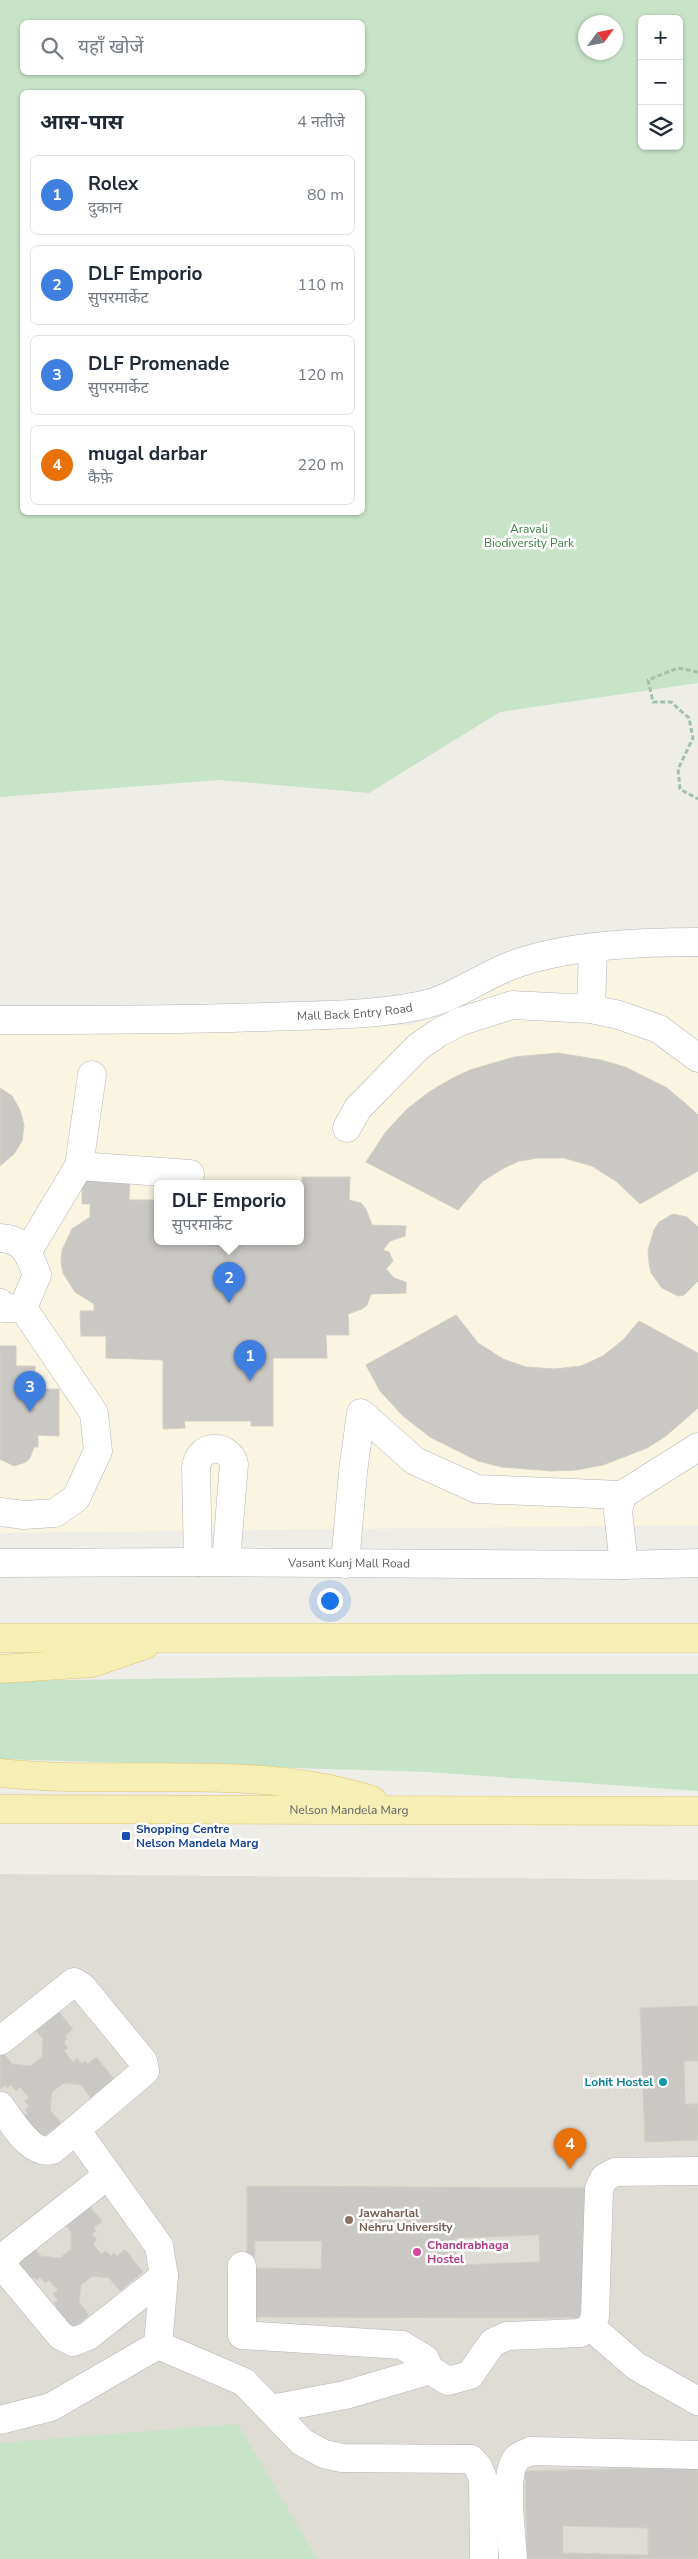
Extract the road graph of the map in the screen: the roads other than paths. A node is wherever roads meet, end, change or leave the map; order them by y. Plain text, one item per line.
1 (698, 942) edge
2 (593, 948) junction
3 (590, 1009) junction
4 (0, 1020) edge
5 (698, 1058) edge
6 (92, 1075) dead end
7 (347, 1128) dead end
8 (79, 1166) junction
9 (190, 1174) dead end
10 (0, 1238) edge
11 (28, 1251) junction
12 (11, 1306) edge
13 (698, 1446) edge
14 (622, 1495) junction
15 (0, 1512) edge
16 (198, 1562) junction
17 (226, 1562) junction
18 (0, 1563) edge
19 (698, 1563) edge
20 (345, 1564) junction
21 (624, 1565) junction
22 (0, 1638) edge
23 (165, 1638) junction
24 (698, 1638) edge
25 (0, 1669) edge
26 (0, 1773) edge
27 (0, 1809) edge
28 (400, 1809) junction
29 (698, 1811) edge
30 (0, 2041) edge
31 (0, 2106) edge
32 (76, 2130) junction
33 (698, 2171) edge
34 (108, 2175) junction
35 (242, 2266) dead end
36 (164, 2276) junction
37 (591, 2327) junction
38 (158, 2345) junction
39 (430, 2370) junction
40 (698, 2401) edge
41 (271, 2409) junction
42 (0, 2420) edge
43 (698, 2455) edge
44 (484, 2559) edge
45 (514, 2559) edge

1 - 2 lane, Mall Back Entry Road
2 - 3 lane
2 - 4 lane, Mall Back Entry Road
3 - 5 lane
3 - 7 lane
6 - 8 lane
8 - 9 lane
8 - 11 lane
10 - 11 lane
11 - 12 lane
12 - 15 lane
13 - 14 lane
14 - 20 lane
14 - 21 lane
16 - 17 lane, Vasant Kunj Mall Road
16 - 17 lane
16 - 18 lane, Vasant Kunj Mall Road
17 - 20 lane, Vasant Kunj Mall Road
19 - 21 lane, Vasant Kunj Mall Road
20 - 21 lane, Vasant Kunj Mall Road
22 - 23 main road
23 - 24 main road
23 - 25 main road
26 - 28 main road
27 - 28 main road, Nelson Mandela Marg
28 - 29 main road, Nelson Mandela Marg
30 - 32 lane
31 - 32 lane
32 - 34 lane
33 - 37 lane
34 - 36 lane
34 - 36 lane
35 - 39 lane
36 - 38 lane
37 - 39 lane
37 - 40 lane
38 - 41 lane
38 - 42 lane
39 - 41 lane
41 - 44 lane
43 - 45 lane

